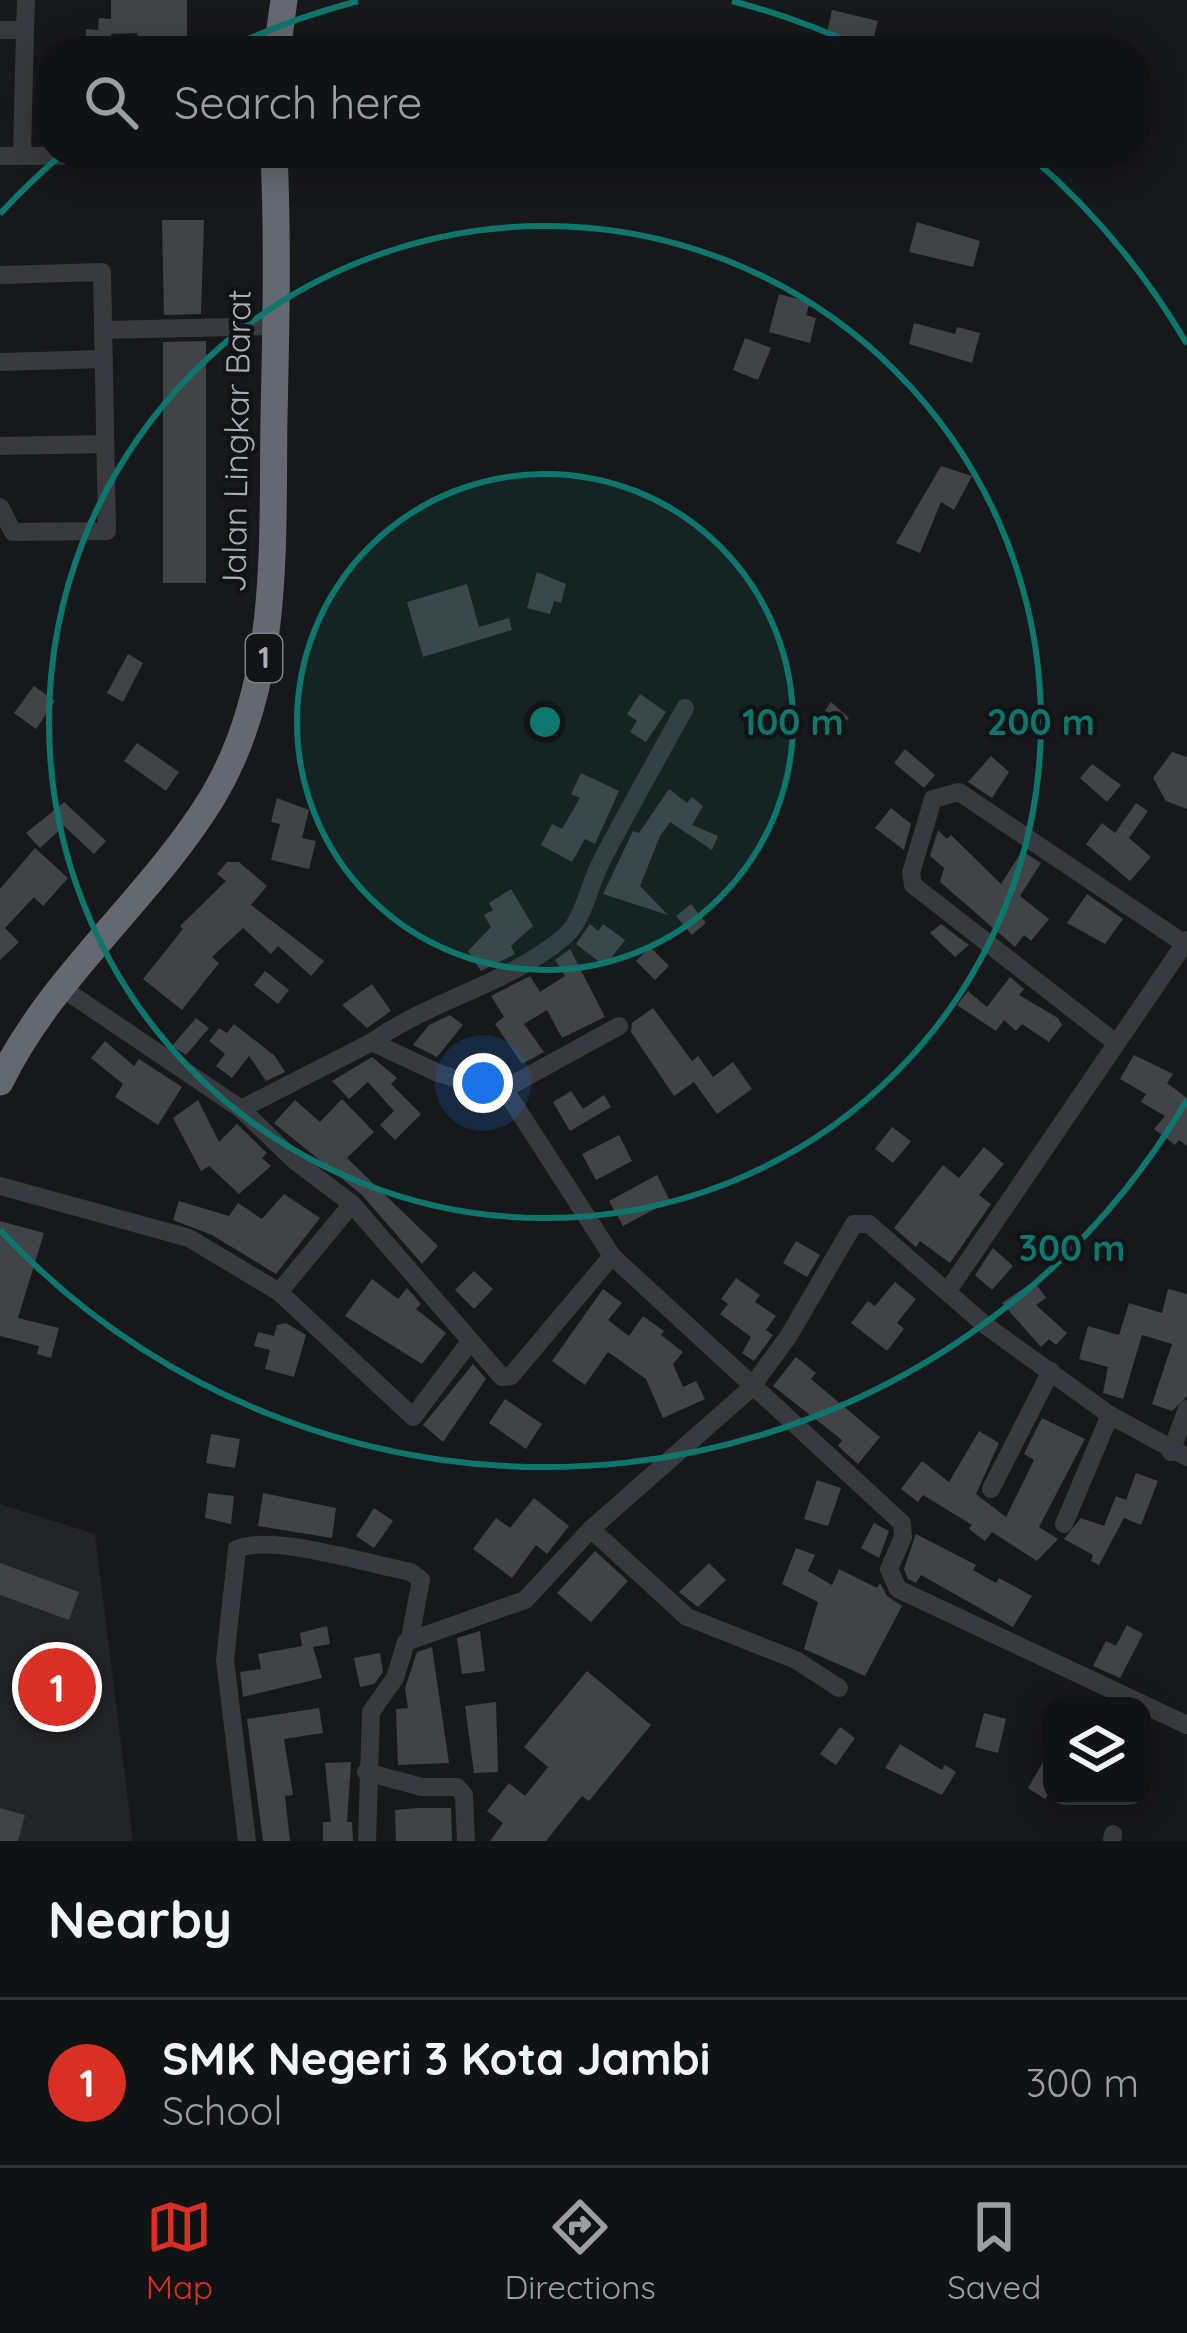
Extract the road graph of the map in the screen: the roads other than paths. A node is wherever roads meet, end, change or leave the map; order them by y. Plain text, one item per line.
1 (26, 0) edge
2 (284, 0) edge
3 (0, 30) edge
4 (25, 30) junction
5 (279, 36) edge
6 (22, 154) junction
7 (36, 154) edge
8 (0, 156) edge
9 (274, 168) edge
10 (0, 275) edge
11 (276, 326) junction
12 (103, 330) junction
13 (104, 359) junction
14 (0, 362) edge
15 (105, 444) junction
16 (0, 446) edge
17 (0, 507) edge
18 (685, 708) dead end
19 (1186, 942) edge
20 (62, 988) junction
21 (619, 1026) dead end
22 (372, 1042) junction
23 (1116, 1043) junction
24 (0, 1082) edge
25 (506, 1090) junction
26 (241, 1109) junction
27 (0, 1186) edge
28 (352, 1204) junction
29 (612, 1256) junction
30 (279, 1292) junction
31 (947, 1292) junction
32 (469, 1343) junction
33 (1051, 1371) junction
34 (750, 1389) junction
35 (1187, 1409) edge
36 (1110, 1415) junction
37 (1179, 1454) edge
38 (991, 1489) dead end
39 (1064, 1524) dead end
40 (591, 1528) junction
41 (410, 1638) junction
42 (839, 1688) dead end
43 (1187, 1725) edge
44 (366, 1772) junction
45 (247, 1841) edge
46 (367, 1841) edge
47 (466, 1841) edge

1 - 4 street
2 - 5 highway
3 - 4 street
4 - 6 street
6 - 7 street
6 - 8 street
9 - 11 highway, Jalan Lingkar Barat / 1
10 - 12 street
11 - 12 street
11 - 20 highway, Jalan Lingkar Barat / 1
12 - 13 street
13 - 14 street
13 - 15 street
15 - 16 street
15 - 17 street
18 - 22 street
19 - 23 street
19 - 23 street
20 - 24 highway, Jalan Lingkar Barat / 1
20 - 26 street
21 - 25 street
22 - 25 street
22 - 26 street
23 - 31 street
25 - 29 street
26 - 28 street
27 - 30 street
28 - 30 street
28 - 32 street
29 - 32 street
29 - 34 street
30 - 32 street
31 - 33 street
31 - 34 street
33 - 36 street
33 - 38 street
34 - 40 street
34 - 43 street
35 - 37 street
36 - 37 street
36 - 39 street
40 - 41 street
40 - 42 street
41 - 44 street
41 - 45 street
44 - 46 street
44 - 47 street

